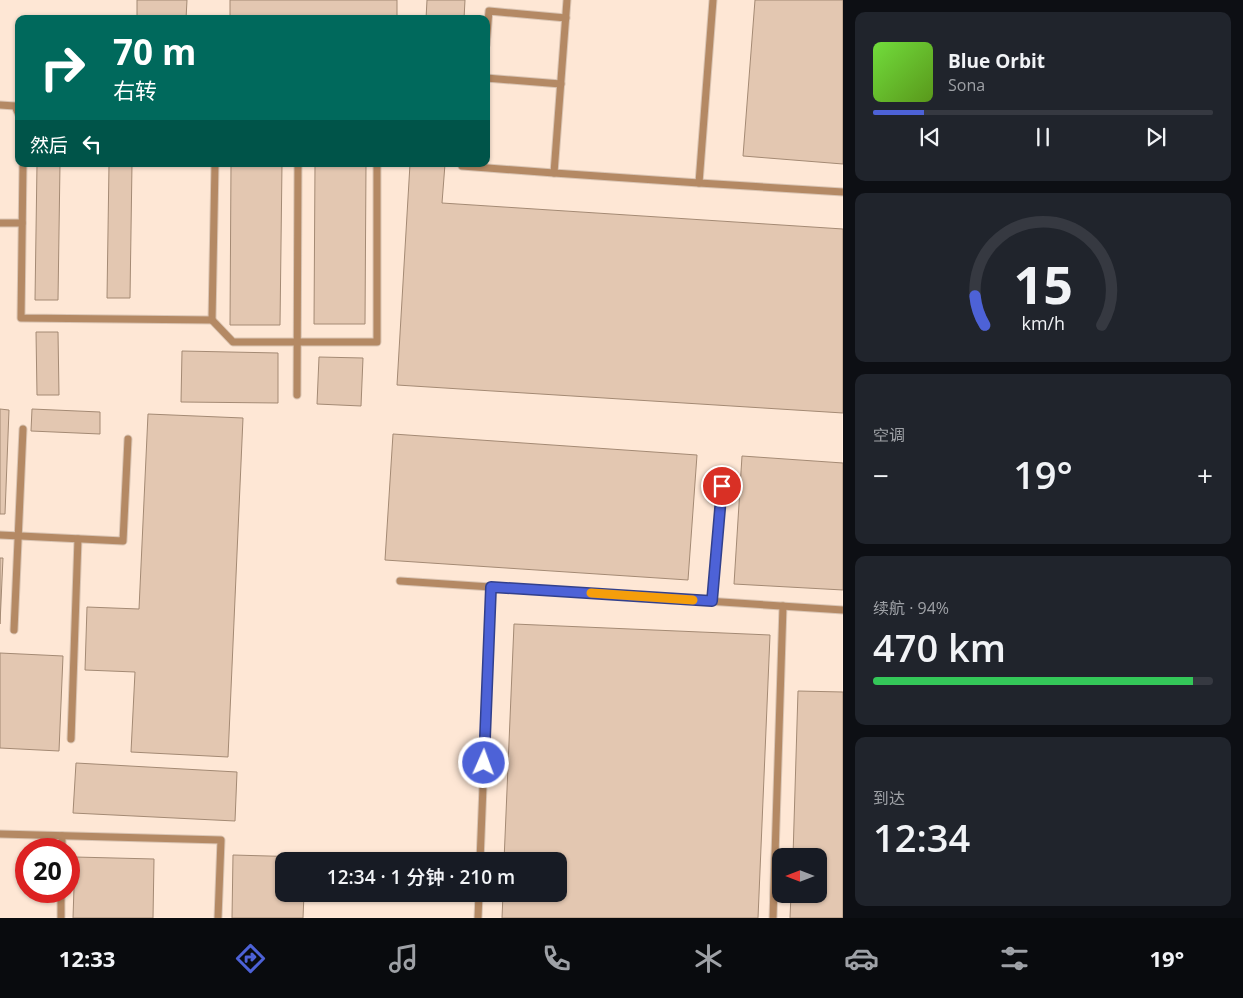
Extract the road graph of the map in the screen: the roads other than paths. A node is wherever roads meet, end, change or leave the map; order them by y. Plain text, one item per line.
1 (567, 0) edge
2 (714, 0) edge
3 (489, 15) edge
4 (566, 18) junction
5 (490, 78) edge
6 (561, 84) junction
7 (0, 105) edge
8 (15, 106) edge
9 (23, 167) edge
10 (215, 167) edge
11 (298, 167) edge
12 (377, 167) edge
13 (475, 167) edge
14 (554, 173) junction
15 (699, 183) junction
16 (843, 192) edge
17 (0, 223) edge
18 (22, 223) junction
19 (212, 320) junction
20 (297, 342) junction
21 (297, 395) dead end
22 (23, 429) dead end
23 (128, 439) dead end
24 (722, 486) dead end
25 (0, 535) edge
26 (18, 536) junction
27 (78, 539) junction
28 (400, 581) dead end
29 (491, 587) junction
30 (712, 601) junction
31 (783, 606) junction
32 (843, 610) edge
33 (14, 630) dead end
34 (70, 739) dead end
35 (0, 834) edge
36 (62, 836) joint
37 (480, 852) edge
38 (479, 902) edge
39 (61, 903) edge
40 (61, 918) edge
41 (218, 918) edge
42 (478, 918) edge
43 (773, 918) edge

1 - 4 lane
2 - 15 lane
3 - 4 lane
4 - 6 lane
5 - 6 lane
6 - 14 lane
7 - 8 lane
9 - 18 lane
10 - 19 lane
11 - 20 lane
12 - 20 lane
13 - 14 lane
14 - 15 lane
15 - 16 lane
17 - 18 lane
18 - 19 lane
19 - 20 lane
20 - 21 lane
22 - 26 lane
23 - 27 lane
24 - 30 lane
25 - 26 lane
26 - 27 lane
26 - 33 lane
27 - 34 lane
28 - 29 lane
29 - 30 lane
29 - 37 lane
30 - 31 lane
31 - 32 lane
31 - 43 lane
35 - 36 lane
36 - 41 lane
38 - 42 lane
39 - 40 lane

